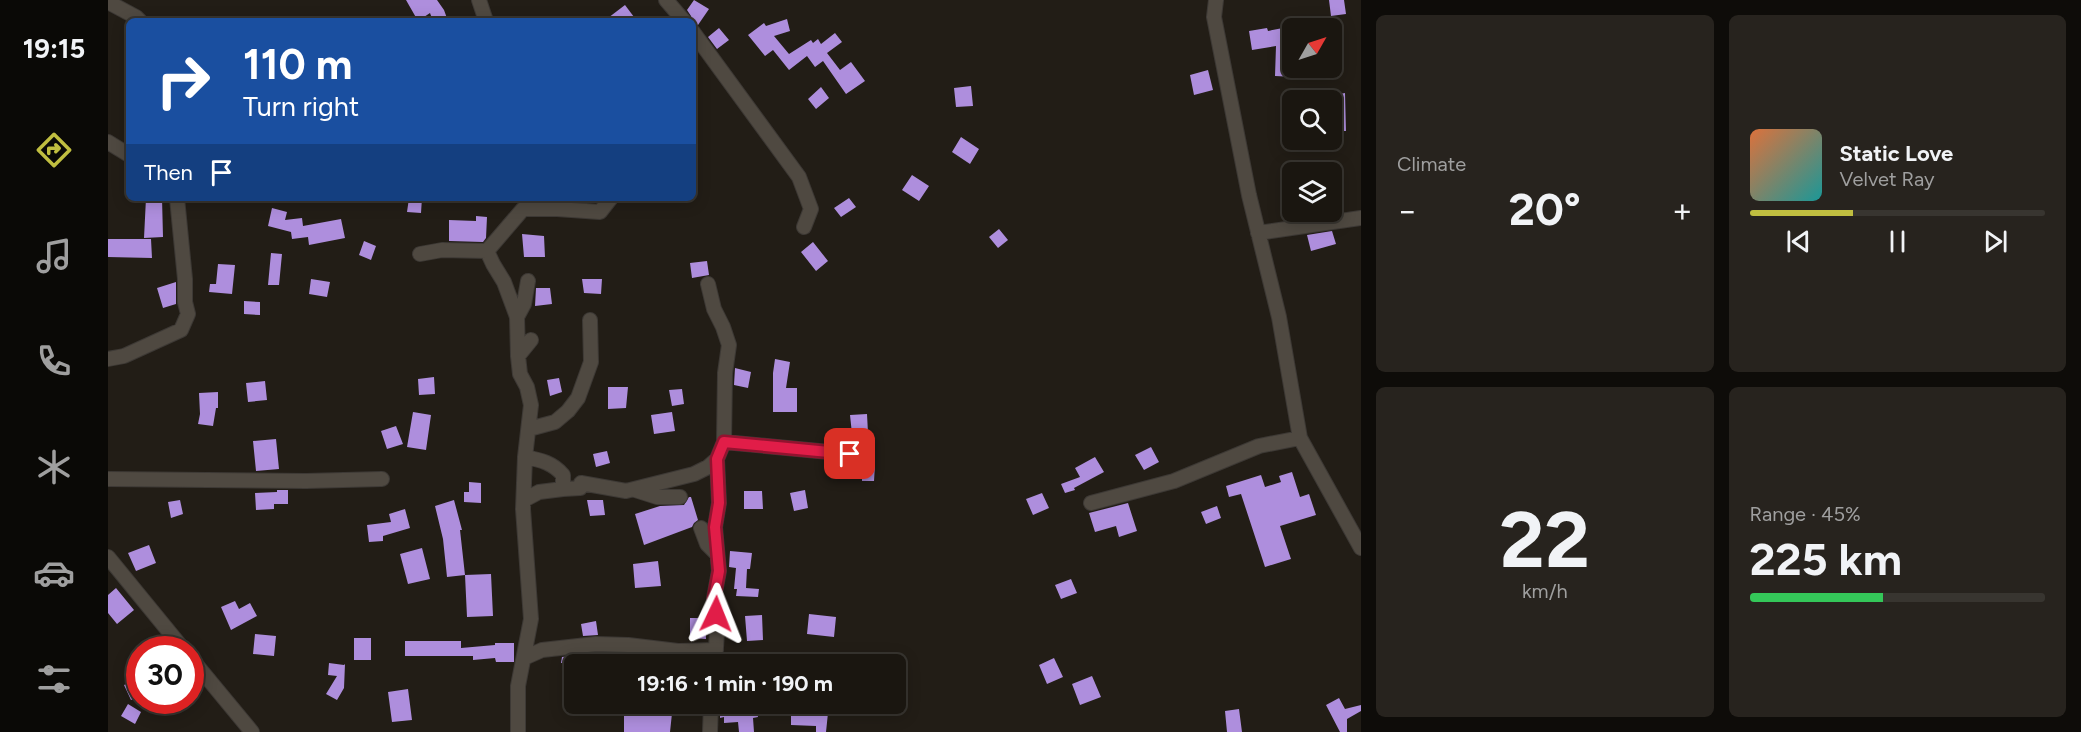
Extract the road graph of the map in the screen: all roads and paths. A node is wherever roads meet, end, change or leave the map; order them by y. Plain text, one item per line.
1 (479, 0) edge
2 (666, 0) edge
3 (1216, 0) edge
4 (108, 2) edge
5 (137, 18) edge
6 (485, 18) edge
7 (681, 18) edge
8 (696, 36) edge
9 (108, 142) edge
10 (126, 153) edge
11 (177, 201) edge
12 (609, 201) edge
13 (1361, 218) edge
14 (804, 227) dead end
15 (1258, 233) junction
16 (487, 250) junction
17 (420, 254) dead end
18 (528, 281) dead end
19 (708, 284) dead end
20 (517, 317) junction
21 (590, 320) dead end
22 (531, 340) dead end
23 (518, 356) junction
24 (108, 359) edge
25 (529, 429) junction
26 (1300, 438) junction
27 (724, 442) junction
28 (850, 454) dead end
29 (525, 457) junction
30 (717, 459) junction
31 (108, 479) edge
32 (382, 479) dead end
33 (563, 489) junction
34 (633, 490) junction
35 (680, 497) dead end
36 (524, 500) junction
37 (1091, 503) dead end
38 (701, 528) dead end
39 (1361, 548) edge
40 (717, 554) junction
41 (110, 562) edge
42 (172, 636) edge
43 (716, 650) junction
44 (716, 654) edge
45 (524, 658) junction
46 (204, 674) edge
47 (711, 714) edge
48 (250, 731) edge
49 (518, 732) edge
50 (710, 732) edge

1 - 6 street
2 - 7 street
3 - 15 street
4 - 5 street
8 - 14 street
9 - 10 street
11 - 24 street
12 - 16 street
13 - 15 street
15 - 26 street
16 - 17 street
16 - 20 street
18 - 20 street
19 - 27 street
20 - 23 street
21 - 25 street
22 - 23 street
23 - 25 street
25 - 29 street
26 - 37 street
26 - 39 street
27 - 28 street
27 - 30 street
29 - 33 street
29 - 36 street
30 - 34 street
30 - 40 street
31 - 32 street
33 - 34 street
33 - 36 street
34 - 35 street
36 - 45 street
38 - 40 street
40 - 43 street
41 - 42 street
43 - 44 street
43 - 45 street
45 - 49 street
46 - 48 street
47 - 50 street

